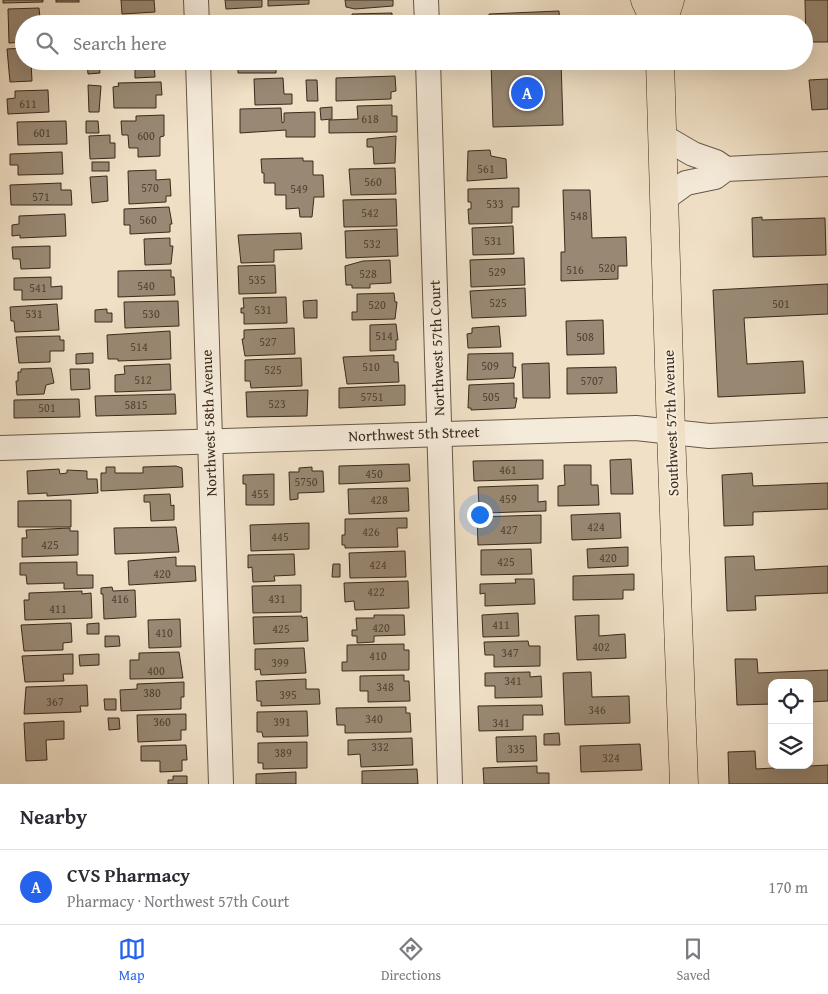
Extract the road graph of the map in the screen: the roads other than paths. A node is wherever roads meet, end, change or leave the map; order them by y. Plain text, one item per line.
1 (196, 0) edge
2 (426, 0) edge
3 (645, 0) edge
4 (670, 0) edge
5 (197, 15) edge
6 (427, 15) edge
7 (652, 15) edge
8 (665, 15) edge
9 (198, 70) edge
10 (428, 70) edge
11 (660, 70) edge
12 (662, 136) junction
13 (828, 164) edge
14 (726, 169) junction
15 (664, 199) junction
16 (828, 430) edge
17 (671, 432) junction
18 (439, 433) junction
19 (210, 442) junction
20 (0, 448) edge
21 (221, 784) edge
22 (450, 784) edge
23 (684, 784) edge

1 - 5 street
2 - 6 street
3 - 7 main road
4 - 8 main road
9 - 19 street, Northwest 58th Avenue
10 - 18 street, Northwest 57th Court
11 - 12 main road, Southwest 57th Avenue
12 - 14 street
12 - 15 main road, Southwest 57th Avenue
13 - 14 street
14 - 15 street
15 - 17 main road, Southwest 57th Avenue
16 - 17 street, Northwest 5th Street
17 - 18 street, Northwest 5th Street
17 - 23 main road, Southwest 57th Avenue
18 - 19 street, Northwest 5th Street
18 - 22 street, Northwest 57th Court
19 - 20 street, Northwest 5th Street
19 - 21 street, Northwest 58th Avenue

